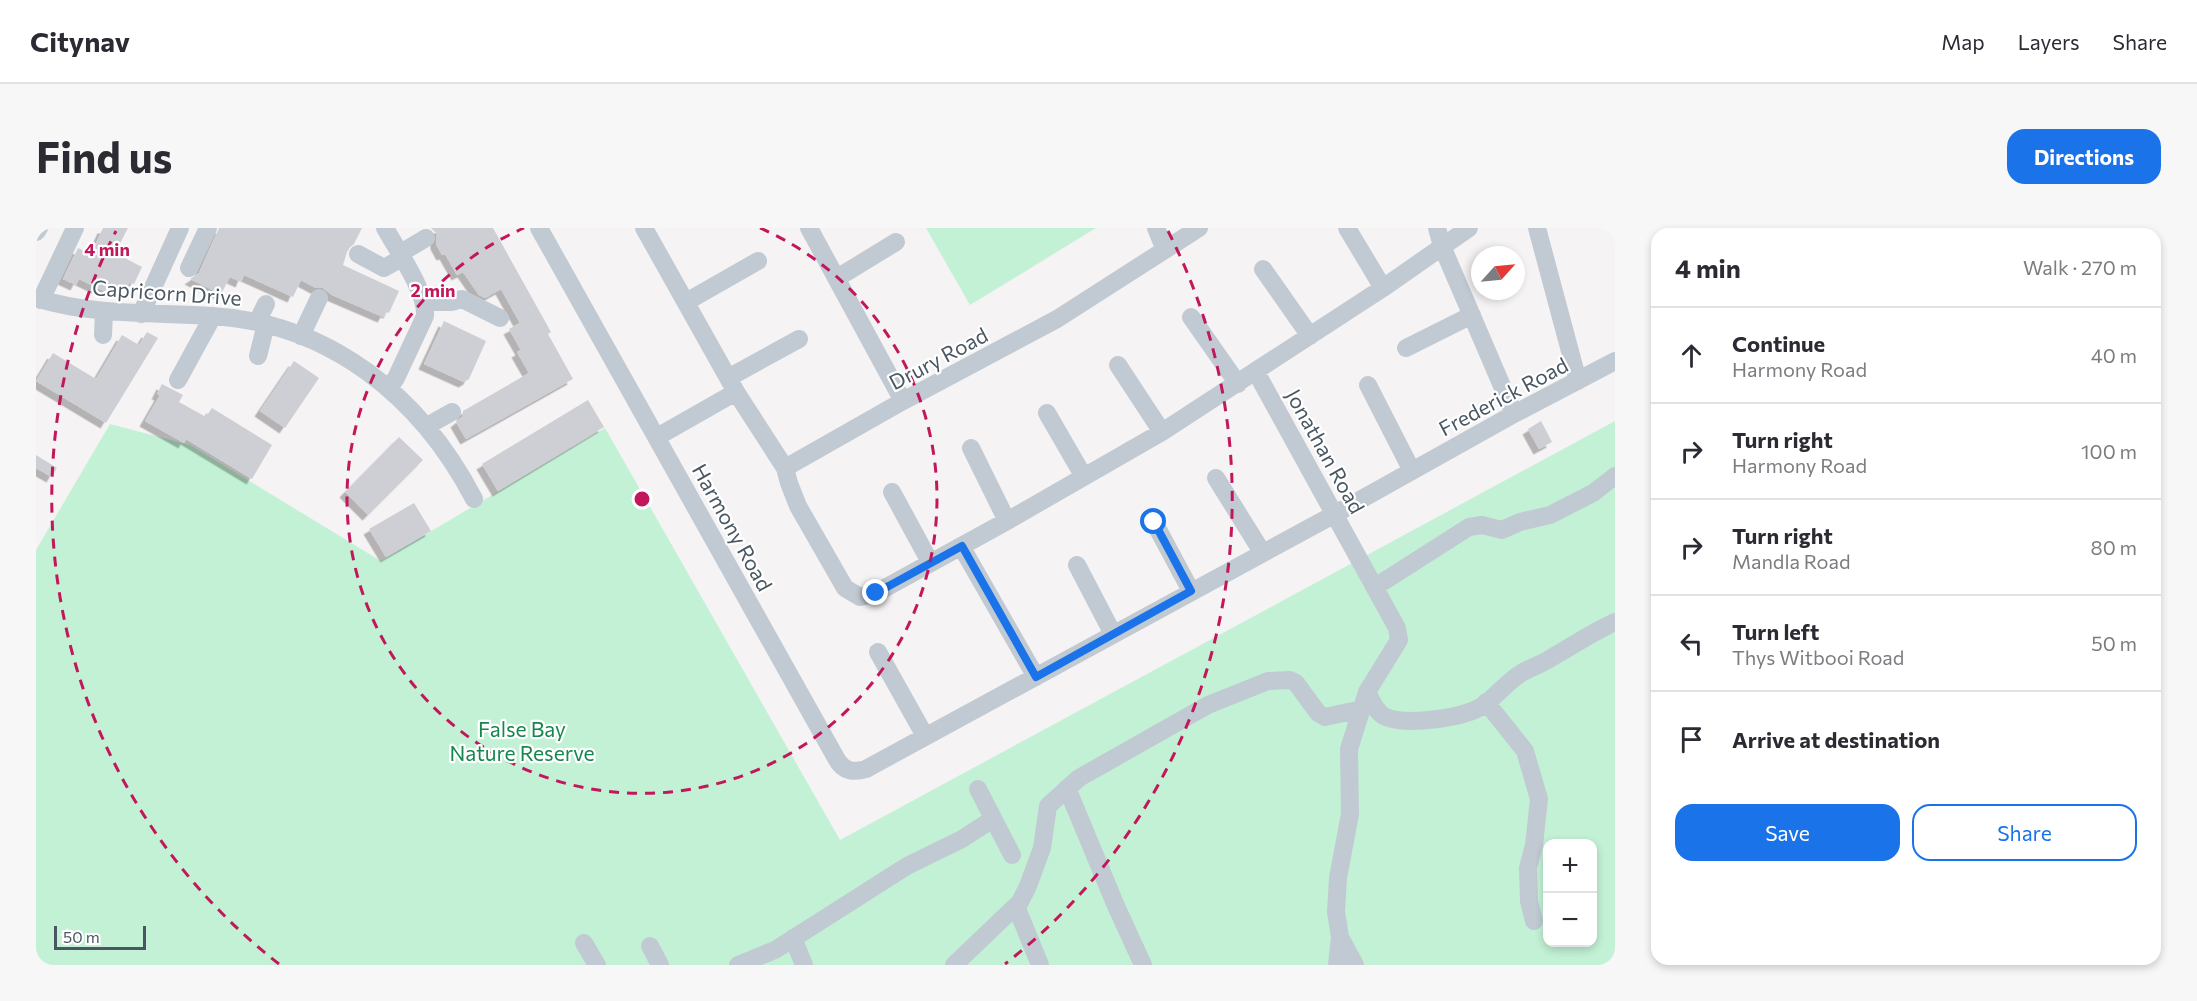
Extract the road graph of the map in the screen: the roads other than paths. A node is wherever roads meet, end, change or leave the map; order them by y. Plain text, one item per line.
1 (39, 228) edge
2 (75, 228) edge
3 (208, 228) edge
4 (385, 228) edge
5 (539, 228) edge
6 (644, 228) edge
7 (809, 228) edge
8 (1155, 228) edge
9 (1199, 228) edge
10 (1347, 228) edge
11 (1469, 228) edge
12 (1538, 228) edge
13 (36, 232) edge
14 (172, 232) edge
15 (1440, 237) edge
16 (426, 238) dead end
17 (896, 242) dead end
18 (1165, 250) junction
19 (358, 254) dead end
20 (400, 256) junction
21 (758, 261) dead end
22 (189, 268) dead end
23 (1263, 269) dead end
24 (837, 278) junction
25 (1383, 288) junction
26 (319, 298) dead end
27 (37, 299) edge
28 (425, 302) junction
29 (686, 302) junction
30 (266, 304) dead end
31 (105, 311) junction
32 (141, 314) junction
33 (1472, 315) junction
34 (213, 316) junction
35 (1191, 317) dead end
36 (500, 318) dead end
37 (262, 323) junction
38 (103, 335) dead end
39 (301, 336) junction
40 (1310, 336) junction
41 (799, 339) dead end
42 (1406, 348) dead end
43 (258, 356) dead end
44 (1615, 362) edge
45 (1119, 365) dead end
46 (1256, 372) junction
47 (178, 380) dead end
48 (1578, 381) junction
49 (1238, 384) junction
50 (732, 385) junction
51 (1368, 385) dead end
52 (388, 388) junction
53 (903, 401) junction
54 (452, 412) dead end
55 (1047, 412) dead end
56 (1514, 414) junction
57 (427, 426) junction
58 (1162, 432) junction
59 (657, 437) junction
60 (971, 448) dead end
61 (785, 468) junction
62 (1412, 471) junction
63 (1615, 476) edge
64 (1084, 477) junction
65 (1216, 478) dead end
66 (892, 492) dead end
67 (474, 499) dead end
68 (1335, 514) junction
69 (1007, 521) junction
70 (1154, 522) dead end
71 (962, 546) junction
72 (1262, 552) junction
73 (930, 562) junction
74 (1077, 565) dead end
75 (1375, 587) junction
76 (1191, 591) junction
77 (1615, 622) edge
78 (1113, 634) junction
79 (878, 652) dead end
80 (1036, 677) junction
81 (1364, 701) junction
82 (1486, 702) junction
83 (926, 736) junction
84 (1067, 788) junction
85 (978, 789) dead end
86 (993, 819) junction
87 (1012, 855) dead end
88 (1016, 906) junction
89 (1534, 921) dead end
90 (1340, 937) junction
91 (793, 938) junction
92 (584, 943) dead end
93 (650, 946) dead end
94 (597, 965) edge
95 (660, 965) edge
96 (738, 965) edge
97 (804, 965) edge
98 (954, 965) edge
99 (1040, 965) edge
100 (1143, 965) edge
101 (1337, 965) edge
102 (1355, 965) edge

1 - 13 street
2 - 27 street
3 - 22 street
4 - 20 street
5 - 59 street, Harmony Road
6 - 29 street
7 - 24 street
8 - 18 street
9 - 18 street, Drury Road
10 - 25 street
11 - 15 street
12 - 48 street
14 - 32 street
15 - 25 street
15 - 33 street
16 - 20 street
17 - 24 street
18 - 53 street, Drury Road
19 - 20 street
20 - 28 street
21 - 29 street
23 - 40 street
24 - 53 street
25 - 40 street
26 - 39 street
27 - 31 street, Capricorn Drive
28 - 36 street
28 - 52 street
29 - 50 street
30 - 37 street
31 - 32 street, Capricorn Drive
31 - 38 street
32 - 34 street, Capricorn Drive
33 - 42 street
33 - 56 street
34 - 37 street, Capricorn Drive
34 - 47 street
35 - 49 street
37 - 39 street, Capricorn Drive
37 - 43 street
39 - 52 street, Capricorn Drive
40 - 46 street
41 - 50 street
44 - 48 street, Frederick Road
45 - 58 street
46 - 49 street
46 - 68 street, Jonathan Road
48 - 56 street, Frederick Road
49 - 58 street
50 - 59 street
50 - 61 street
51 - 62 street
52 - 57 street, Capricorn Drive
53 - 61 street, Drury Road
54 - 57 street
55 - 64 street
56 - 62 street, Frederick Road
57 - 67 street, Capricorn Drive
58 - 64 street
59 - 83 street, Harmony Road
60 - 69 street
61 - 73 street
62 - 68 street, Frederick Road
63 - 75 street
64 - 69 street
65 - 72 street
66 - 73 street
68 - 72 street, Harmony Road
68 - 75 street, Jonathan Road
69 - 71 street
70 - 76 street
71 - 73 street
71 - 80 street
72 - 76 street, Harmony Road
74 - 78 street
75 - 81 street, Jonathan Road
76 - 78 street, Harmony Road
77 - 82 street
78 - 80 street, Harmony Road
79 - 83 street
80 - 83 street, Harmony Road
81 - 82 street
81 - 84 street
81 - 90 street
82 - 89 street
84 - 88 street
84 - 100 street
85 - 86 street
86 - 87 street
86 - 91 street
88 - 98 street
88 - 99 street
90 - 101 street
90 - 102 street
91 - 96 street
91 - 97 street
92 - 94 street
93 - 95 street

